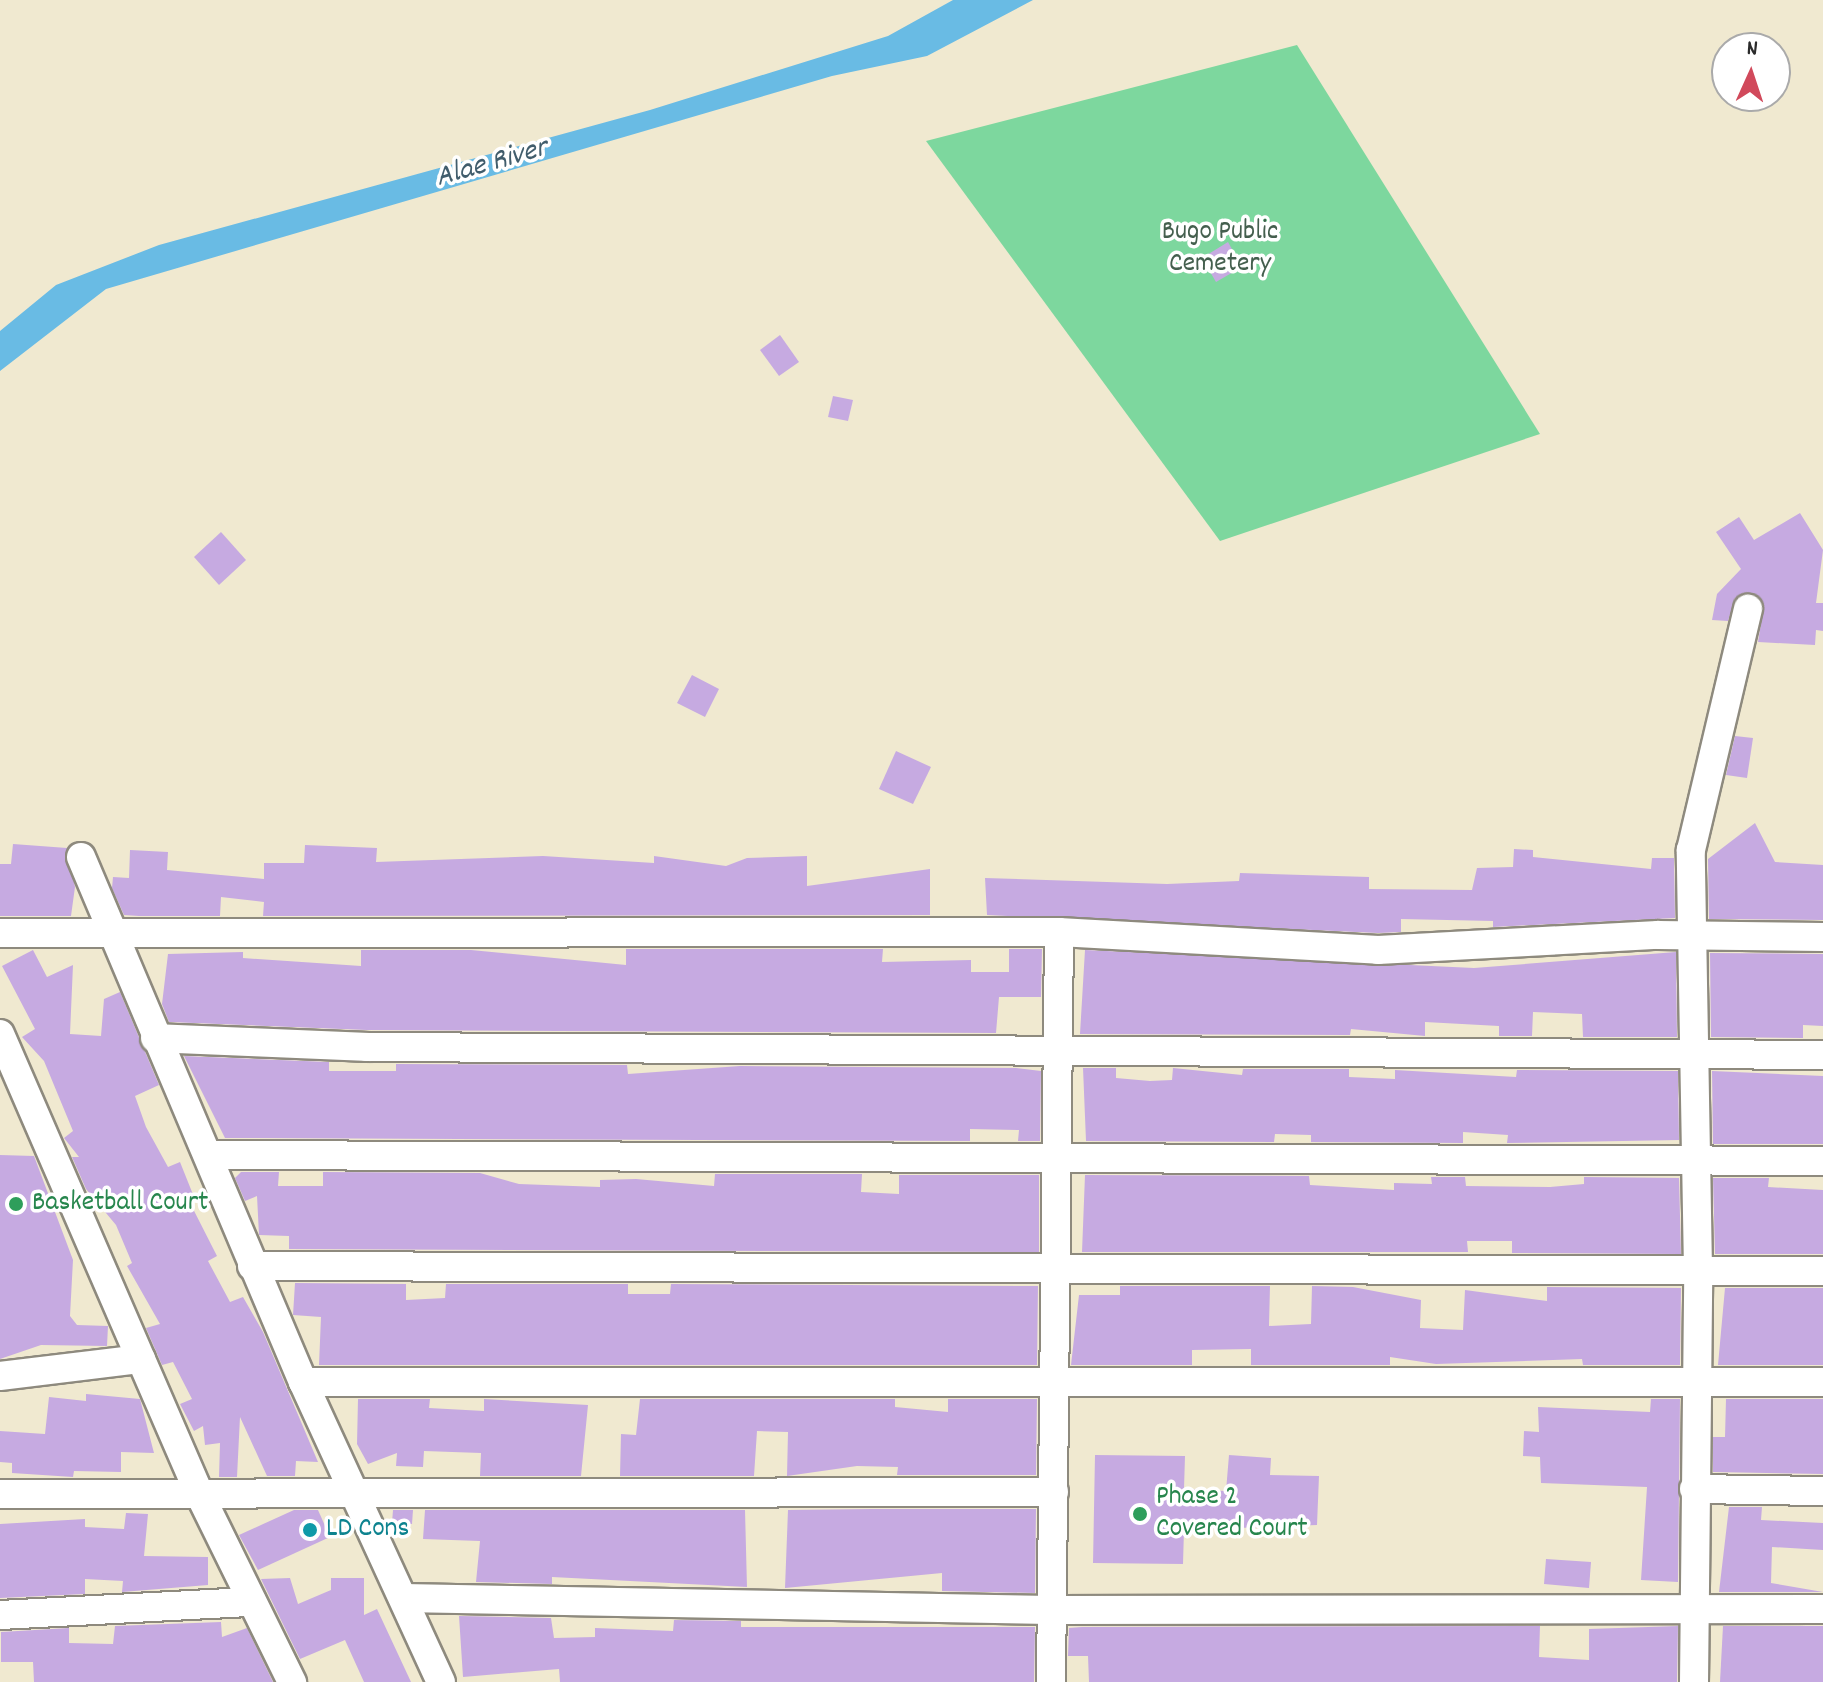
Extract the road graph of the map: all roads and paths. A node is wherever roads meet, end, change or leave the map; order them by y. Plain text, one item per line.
1 (1748, 609) dead end
2 (81, 857) dead end
3 (1059, 932) junction
4 (0, 933) edge
5 (111, 934) junction
6 (1694, 936) junction
7 (1823, 937) edge
8 (0, 1034) edge
9 (155, 1038) junction
10 (1058, 1046) junction
11 (1693, 1055) junction
12 (1823, 1055) edge
13 (208, 1155) junction
14 (1054, 1155) junction
15 (1696, 1160) junction
16 (1823, 1161) edge
17 (252, 1266) junction
18 (1698, 1270) junction
19 (1823, 1271) edge
20 (1057, 1272) junction
21 (141, 1359) junction
22 (0, 1376) edge
23 (1697, 1381) junction
24 (303, 1382) junction
25 (1823, 1382) edge
26 (1054, 1384) junction
27 (1694, 1489) junction
28 (1823, 1491) edge
29 (1054, 1492) junction
30 (199, 1493) junction
31 (0, 1494) edge
32 (355, 1494) junction
33 (403, 1598) junction
34 (252, 1602) junction
35 (1694, 1608) junction
36 (1823, 1609) edge
37 (1050, 1610) junction
38 (0, 1615) edge
39 (292, 1682) edge
40 (441, 1682) edge
41 (1051, 1682) edge
42 (1694, 1682) edge

1 - 6 street
2 - 5 street
3 - 5 street
3 - 6 street
3 - 10 street
4 - 5 street
5 - 9 street
6 - 7 street
6 - 11 street
8 - 21 street
9 - 10 street
9 - 13 street
10 - 11 street
10 - 14 street
11 - 12 street
11 - 15 street
13 - 14 street
13 - 17 street
14 - 15 street
14 - 20 street
15 - 16 street
15 - 18 street
17 - 20 street
17 - 24 street
18 - 19 street
18 - 20 street
18 - 23 street
20 - 26 street
21 - 22 street
21 - 30 street
23 - 25 street
23 - 26 street
23 - 27 street
24 - 26 street
24 - 32 street
26 - 29 street
27 - 28 street
27 - 35 street
29 - 32 street
29 - 37 street
30 - 31 street
30 - 32 street
30 - 34 street
32 - 33 street
33 - 37 street
33 - 40 street
34 - 38 street
34 - 39 street
35 - 36 street
35 - 37 street
35 - 42 street
37 - 41 street

